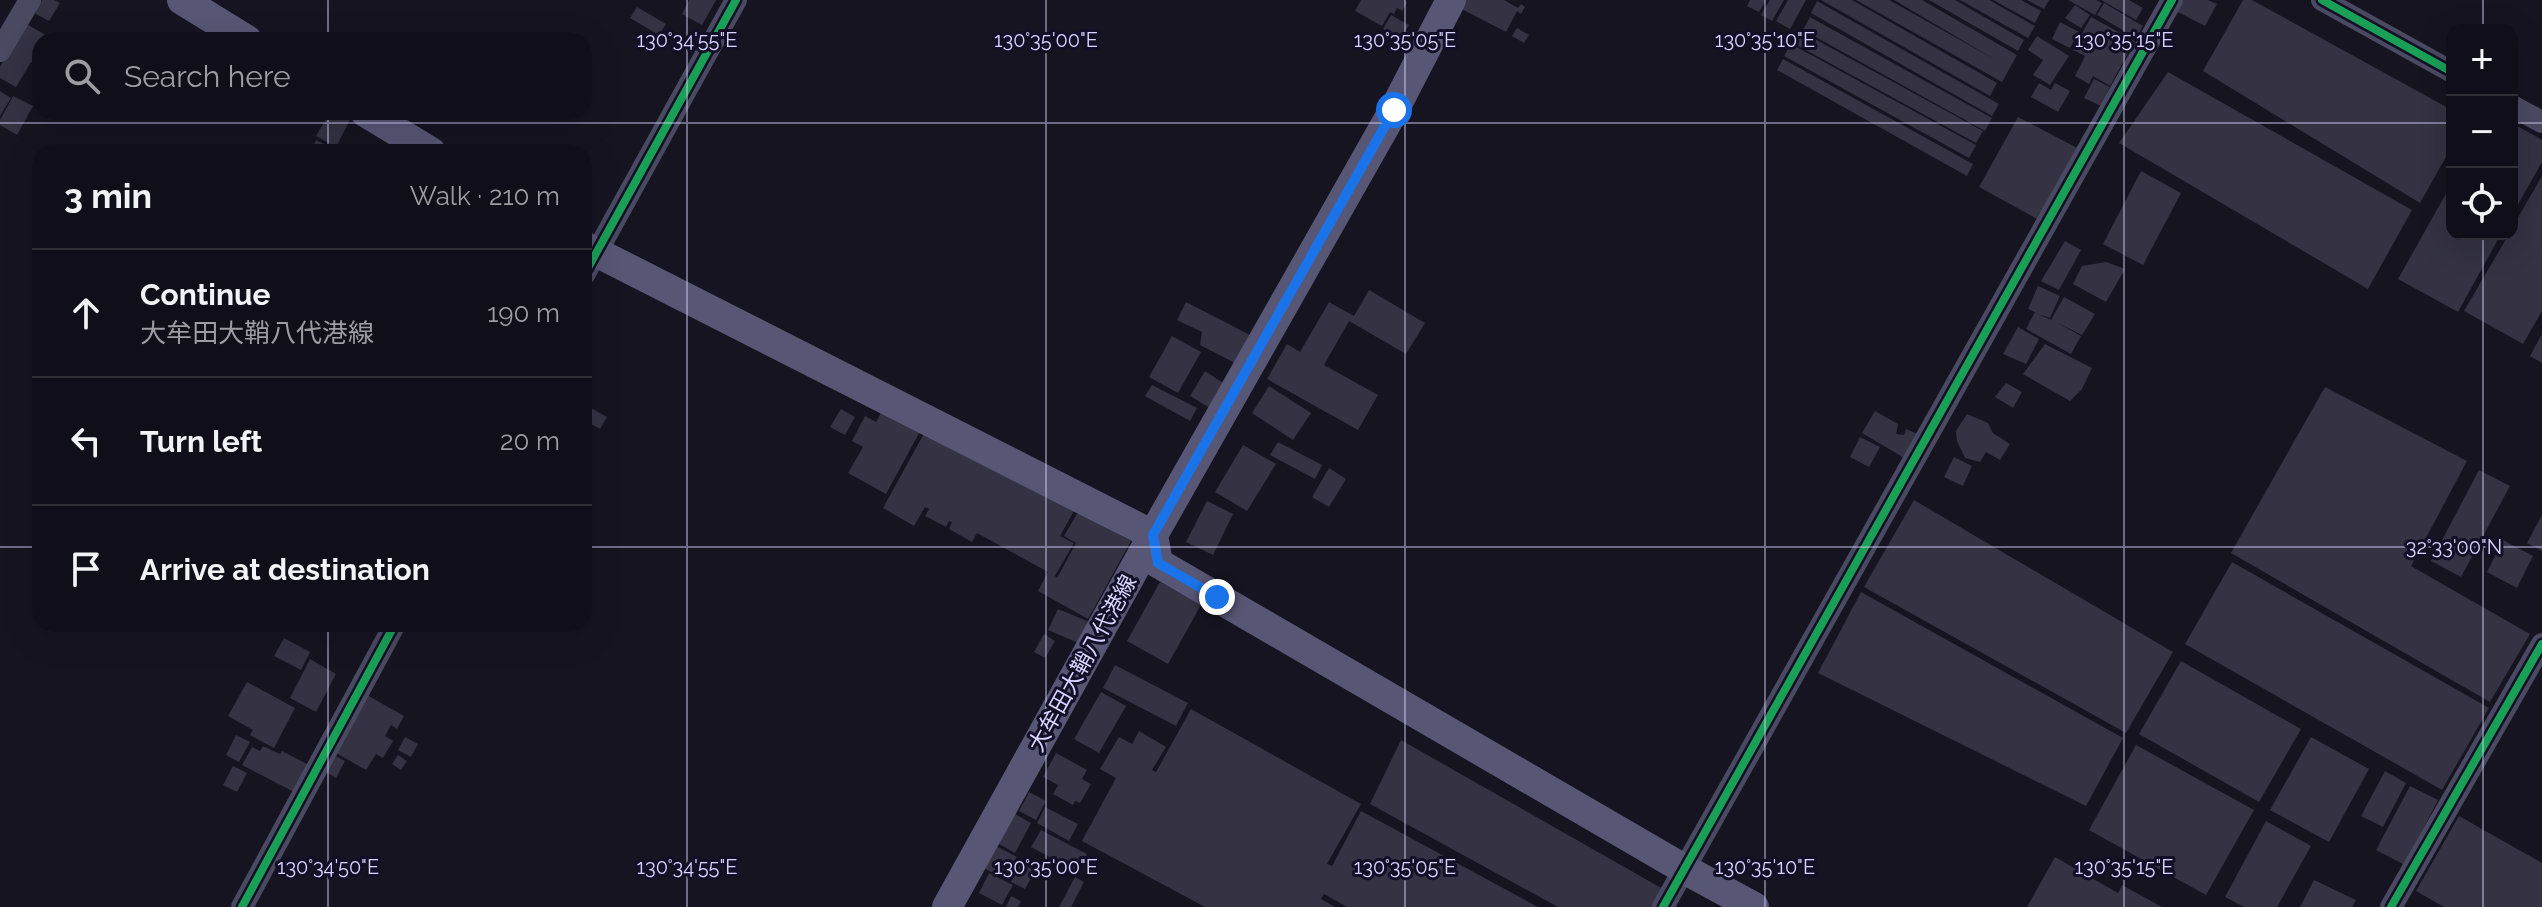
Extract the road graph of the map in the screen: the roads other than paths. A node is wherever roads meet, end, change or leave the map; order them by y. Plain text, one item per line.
1 (30, 0) edge
2 (182, 0) edge
3 (736, 0) edge
4 (1451, 0) edge
5 (2172, 0) edge
6 (2322, 0) edge
7 (234, 32) edge
8 (0, 51) edge
9 (2446, 69) edge
10 (2518, 109) edge
11 (378, 120) edge
12 (2542, 122) edge
13 (418, 144) edge
14 (592, 251) edge
15 (592, 260) edge
16 (1153, 535) junction
17 (391, 632) edge
18 (2542, 644) edge
19 (1684, 869) junction
20 (242, 907) edge
21 (947, 907) edge
22 (1663, 907) edge
23 (1754, 907) edge
24 (2391, 907) edge

1 - 8 street
2 - 7 main road
3 - 14 street
4 - 16 main road, 大牟田大鞘八代港線
5 - 19 street
6 - 9 street
10 - 12 street
11 - 13 main road
15 - 16 main road
16 - 19 main road
16 - 21 main road, 大牟田大鞘八代港線
17 - 20 street
18 - 24 street
19 - 22 street
19 - 23 main road

